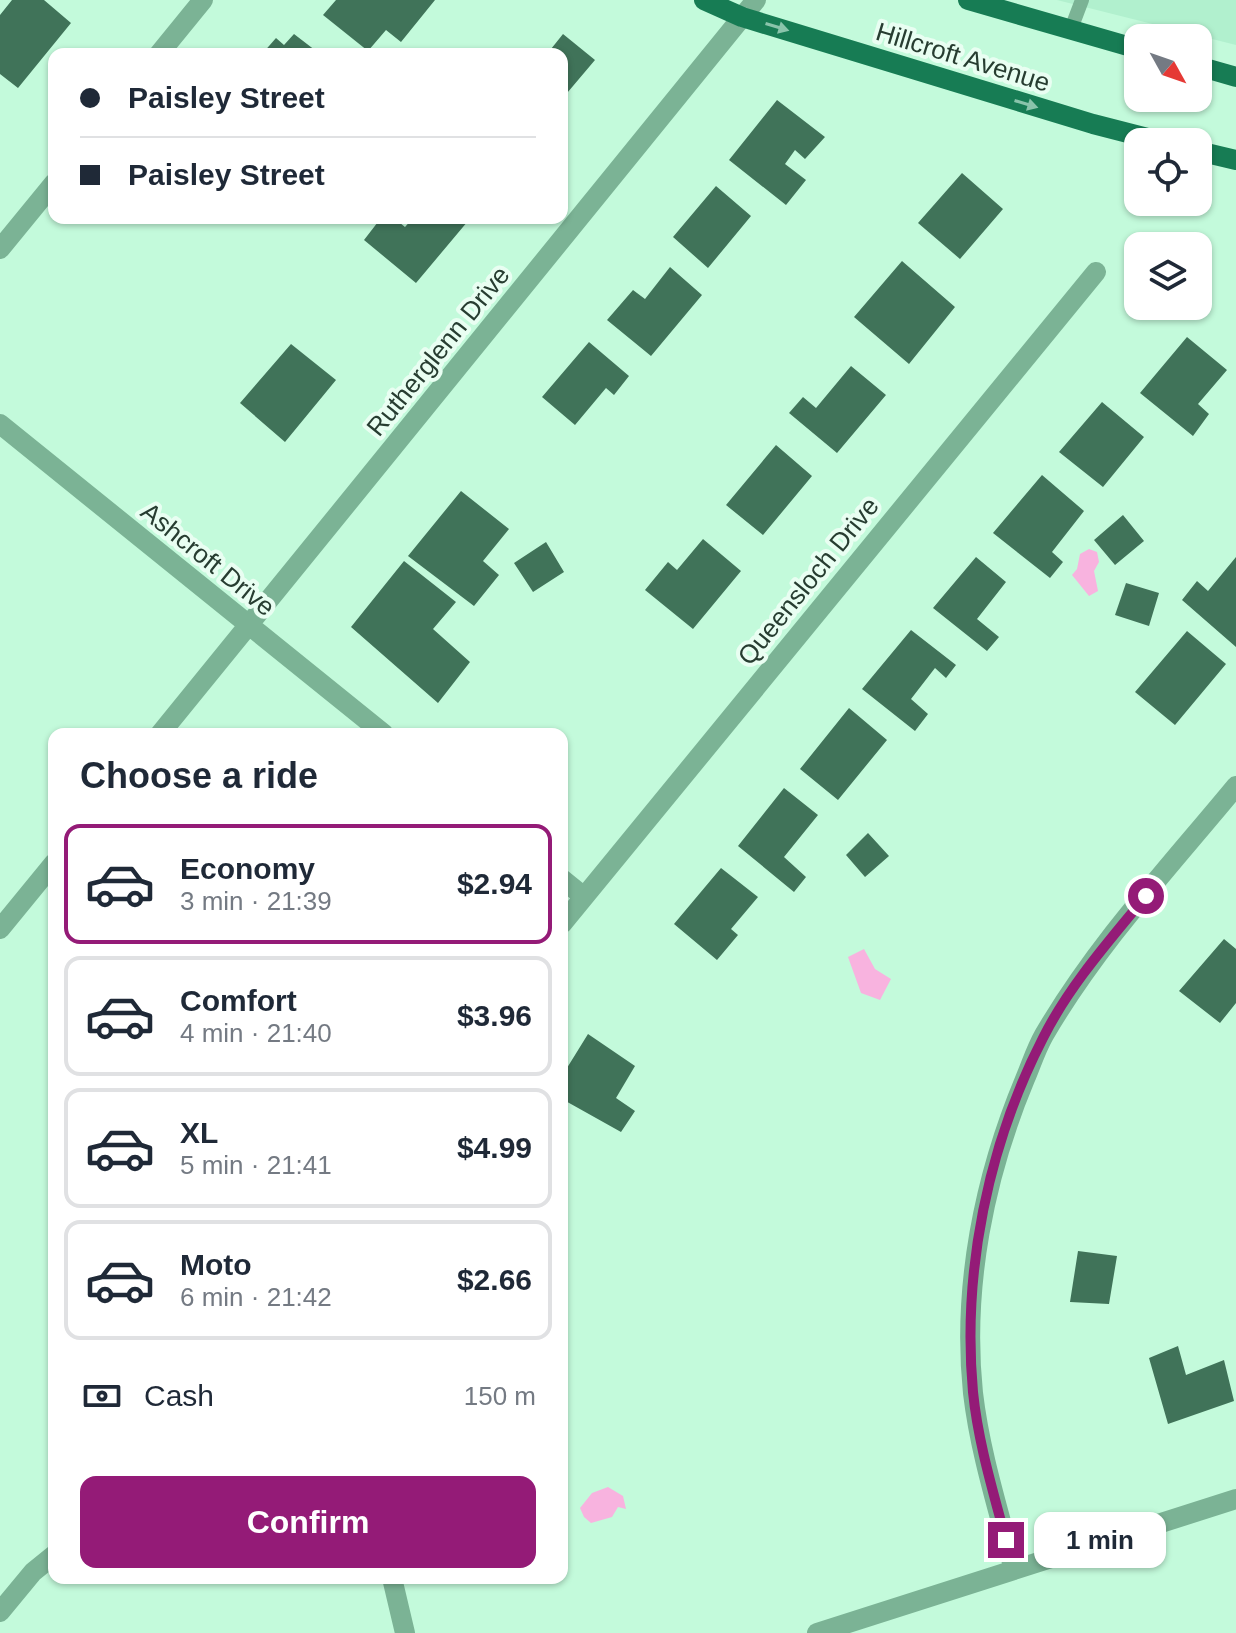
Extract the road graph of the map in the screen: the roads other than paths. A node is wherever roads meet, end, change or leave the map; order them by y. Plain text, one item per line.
1 (203, 0) edge
2 (704, 0) edge
3 (756, 0) edge
4 (968, 0) edge
5 (1082, 0) edge
6 (742, 17) junction
7 (1071, 29) junction
8 (1124, 45) edge
9 (164, 48) edge
10 (1212, 70) edge
11 (1236, 77) edge
12 (1124, 132) edge
13 (1212, 154) edge
14 (1236, 160) edge
15 (48, 190) edge
16 (0, 249) edge
17 (1096, 272) dead end
18 (0, 424) edge
19 (249, 625) junction
20 (165, 728) edge
21 (377, 728) edge
22 (1236, 786) edge
23 (48, 870) edge
24 (568, 884) edge
25 (583, 896) junction
26 (568, 916) edge
27 (0, 929) edge
28 (1236, 1499) edge
29 (48, 1560) edge
30 (1014, 1570) junction
31 (393, 1584) edge
32 (0, 1612) edge
33 (405, 1633) edge
34 (817, 1633) edge

1 - 9 street
2 - 6 main road, Hillcroft Avenue
3 - 6 street, Rutherglenn Drive
4 - 7 main road
5 - 7 lane
6 -> 12 main road, Hillcroft Avenue
6 - 19 street, Rutherglenn Drive
7 - 8 main road
10 - 11 main road
13 - 14 main road
15 - 16 street
17 - 25 street, Queensloch Drive
18 - 19 street, Ashcroft Drive
19 - 20 street, Rutherglenn Drive
19 - 21 street, Ashcroft Drive
22 - 30 street
23 - 27 street
24 - 25 street
25 - 26 street, Queensloch Drive
28 - 30 street
29 - 32 street
30 - 34 street
31 - 33 street

